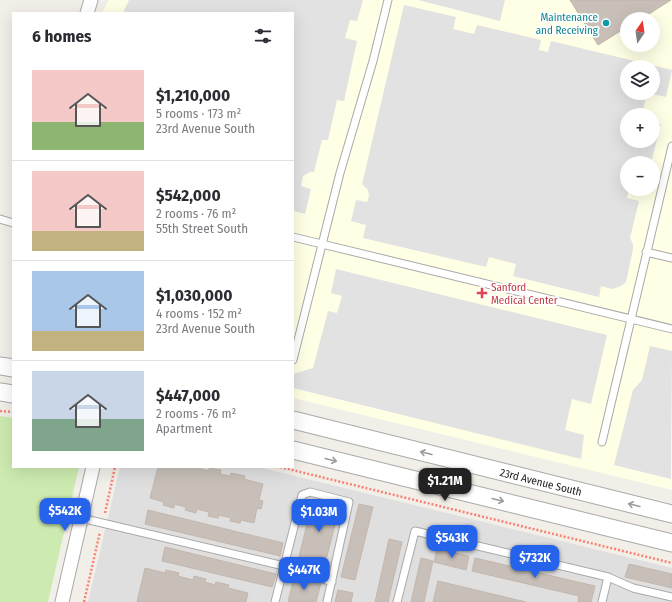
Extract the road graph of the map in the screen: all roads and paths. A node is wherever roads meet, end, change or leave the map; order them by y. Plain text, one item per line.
1 (91, 0) edge
2 (388, 0) edge
3 (87, 12) edge
4 (672, 146) edge
5 (0, 219) edge
6 (12, 223) edge
7 (294, 237) edge
8 (323, 244) junction
9 (646, 252) junction
10 (672, 258) edge
11 (631, 319) junction
12 (672, 329) edge
13 (294, 356) edge
14 (0, 366) edge
15 (12, 368) edge
16 (0, 392) edge
17 (12, 394) edge
18 (0, 411) edge
19 (12, 412) edge
20 (294, 420) edge
21 (602, 442) dead end
22 (294, 450) edge
23 (93, 468) edge
24 (115, 468) edge
25 (284, 468) edge
26 (672, 514) edge
27 (81, 518) junction
28 (102, 523) junction
29 (672, 543) edge
30 (672, 563) edge
31 (284, 566) junction
32 (608, 577) junction
33 (332, 582) junction
34 (672, 597) edge
35 (62, 602) edge
36 (84, 602) edge
37 (276, 602) edge
38 (327, 602) edge
39 (397, 602) edge
40 (602, 602) edge

1 - 3 street
2 - 8 lane
4 - 9 lane
5 - 6 lane
7 - 8 lane
8 - 11 lane
8 - 13 lane
9 - 10 lane
9 - 11 lane
11 - 12 lane
11 - 21 lane
14 - 15 street
16 - 17 street
18 - 19 path
26 -> 20 street, 23rd Avenue South
22 -> 29 street
23 - 27 street
24 - 28 path
25 - 30 path
27 - 28 lane
27 - 35 street
28 - 31 lane
28 - 36 path
31 - 33 lane
31 - 33 lane
31 - 37 lane
32 - 34 lane
32 - 39 lane
32 - 40 lane
33 - 38 lane

